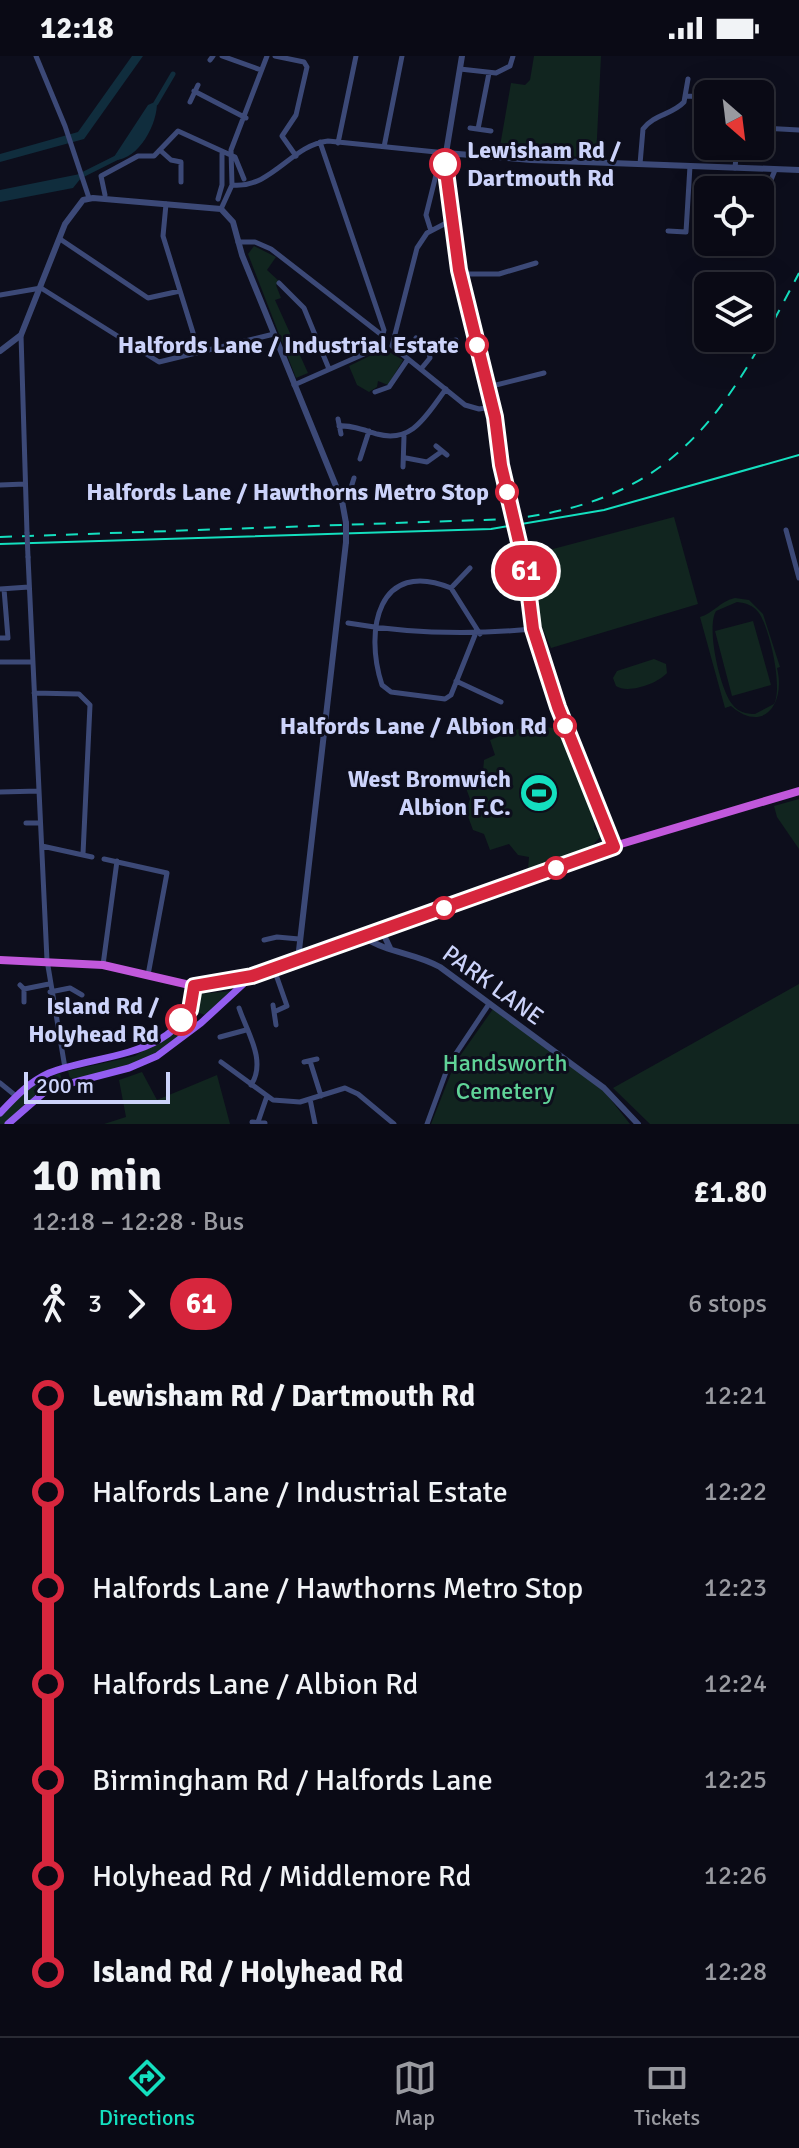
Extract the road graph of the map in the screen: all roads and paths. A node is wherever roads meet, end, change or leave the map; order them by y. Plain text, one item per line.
1 (36, 56) edge
2 (222, 56) edge
3 (267, 56) edge
4 (275, 56) edge
5 (356, 56) edge
6 (402, 56) edge
7 (462, 56) edge
8 (513, 56) edge
9 (460, 69) junction
10 (261, 70) junction
11 (489, 73) junction
12 (688, 79) dead end
13 (198, 85) dead end
14 (194, 91) junction
15 (687, 96) junction
16 (694, 96) edge
17 (190, 102) dead end
18 (246, 118) junction
19 (470, 128) dead end
20 (478, 129) junction
21 (774, 129) edge
22 (799, 130) edge
23 (491, 131) dead end
24 (320, 142) junction
25 (338, 143) junction
26 (384, 147) junction
27 (161, 151) junction
28 (446, 153) junction
29 (226, 155) junction
30 (296, 156) junction
31 (736, 160) edge
32 (640, 164) junction
33 (690, 166) junction
34 (438, 167) dead end
35 (735, 168) junction
36 (775, 170) junction
37 (799, 170) edge
38 (773, 176) edge
39 (244, 179) dead end
40 (181, 182) dead end
41 (232, 185) junction
42 (105, 195) dead end
43 (89, 198) junction
44 (218, 199) dead end
45 (166, 204) junction
46 (221, 209) junction
47 (451, 224) junction
48 (431, 231) junction
49 (668, 231) dead end
50 (60, 239) junction
51 (238, 242) junction
52 (536, 263) dead end
53 (460, 274) junction
54 (279, 283) dead end
55 (41, 288) junction
56 (285, 289) junction
57 (180, 291) junction
58 (279, 294) dead end
59 (0, 295) edge
60 (274, 334) junction
61 (21, 335) junction
62 (383, 336) junction
63 (416, 338) dead end
64 (428, 347) junction
65 (452, 350) dead end
66 (0, 351) edge
67 (199, 352) junction
68 (408, 359) junction
69 (329, 369) junction
70 (421, 369) junction
71 (544, 373) dead end
72 (380, 381) dead end
73 (294, 385) junction
74 (488, 387) junction
75 (446, 389) junction
76 (492, 407) junction
77 (369, 431) junction
78 (341, 434) dead end
79 (404, 436) junction
80 (436, 446) dead end
81 (406, 458) junction
82 (360, 459) dead end
83 (403, 467) dead end
84 (354, 478) dead end
85 (25, 484) junction
86 (0, 485) edge
87 (342, 501) junction
88 (786, 530) dead end
89 (796, 554) edge
90 (470, 568) dead end
91 (799, 578) edge
92 (29, 587) junction
93 (451, 588) junction
94 (2, 589) edge
95 (3, 613) edge
96 (348, 623) dead end
97 (375, 628) junction
98 (533, 629) junction
99 (478, 634) junction
100 (0, 638) edge
101 (0, 662) edge
102 (33, 662) junction
103 (456, 681) junction
104 (34, 693) junction
105 (501, 702) dead end
106 (39, 791) junction
107 (799, 791) edge
108 (0, 792) edge
109 (26, 823) dead end
110 (40, 823) junction
111 (42, 846) junction
112 (614, 847) junction
113 (83, 854) junction
114 (92, 857) dead end
115 (104, 859) dead end
116 (117, 861) junction
117 (382, 931) junction
118 (364, 937) junction
119 (299, 939) junction
120 (264, 940) dead end
121 (393, 950) junction
122 (0, 960) edge
123 (47, 960) junction
124 (297, 961) junction
125 (103, 965) junction
126 (274, 969) junction
127 (148, 975) junction
128 (252, 976) junction
129 (49, 984) junction
130 (194, 986) junction
131 (50, 992) junction
132 (82, 995) dead end
133 (24, 1002) dead end
134 (489, 1004) junction
135 (239, 1008) dead end
136 (190, 1010) junction
137 (206, 1018) junction
138 (181, 1020) junction
139 (284, 1023) dead end
140 (246, 1030) junction
141 (188, 1033) junction
142 (220, 1037) dead end
143 (311, 1061) dead end
144 (221, 1062) dead end
145 (65, 1068) junction
146 (67, 1082) junction
147 (0, 1083) edge
148 (251, 1085) junction
149 (16, 1096) junction
150 (267, 1096) junction
151 (321, 1096) junction
152 (310, 1099) junction
153 (0, 1113) edge
154 (258, 1122) edge
155 (316, 1122) edge
156 (8, 1124) edge
157 (394, 1124) edge
158 (427, 1124) edge
159 (638, 1124) edge

1 - 43 street
2 - 10 street
3 - 10 street
4 - 30 street
5 - 25 street
6 - 26 street
7 - 9 street
8 - 11 street
9 - 11 street
9 - 28 street
10 - 18 street
11 - 20 street
12 - 15 street
13 - 14 street
14 - 17 street
14 - 18 street
15 - 16 street
15 - 32 street
18 - 29 street
19 - 20 street
20 - 23 street
21 - 22 street
24 - 25 street
24 - 30 street
24 - 62 street
25 - 26 street
26 - 28 street
27 - 29 street
27 - 40 street
27 - 42 street
28 - 32 street
28 - 47 street
29 - 39 street
29 - 41 street
29 - 44 street
30 - 41 street
31 - 35 street
32 - 33 street
33 - 35 street
33 - 49 street
34 - 48 street
35 - 36 street
36 - 37 street
36 - 38 street
41 - 46 street
43 - 45 street
43 - 50 street
45 - 46 street
45 - 57 street
46 - 51 street
47 - 48 street
47 - 53 street
48 - 68 street
50 - 55 street
50 - 57 street
51 - 60 street
51 - 62 street
52 - 53 street
53 - 74 street
54 - 56 street
55 - 59 street
55 - 61 street
55 - 67 street
56 - 58 street
56 - 69 street
57 - 67 street
60 - 67 street
60 - 73 street
61 - 66 street
61 - 85 street
62 - 69 street
63 - 64 street
64 - 65 street
64 - 70 street
68 - 70 street
68 - 72 street
69 - 73 street
70 - 75 street
71 - 74 street
73 - 87 street
74 - 76 street
75 - 76 street
75 - 79 street
76 - 98 street, bridge
77 - 78 street
77 - 79 street
77 - 82 street
79 - 81 street
80 - 81 street
81 - 83 street
84 - 87 street
85 - 86 street
85 - 92 street, bridge
87 - 119 street, bridge
88 - 89 street
89 - 91 street
90 - 93 street
92 - 94 street
92 - 102 street
93 - 97 street
93 - 99 street
94 - 95 street
95 - 100 street
96 - 97 street
97 - 99 street
97 - 103 street
98 - 99 street
98 - 112 street
99 - 103 street
101 - 102 street
102 - 104 street
103 - 105 street
104 - 106 street
104 - 113 street
106 - 108 street
106 - 110 street
107 - 112 highway
109 - 110 street
110 - 111 street
111 - 113 street
111 - 123 street
112 - 117 highway
113 - 114 street
115 - 116 street
116 - 125 street
116 - 127 street
117 - 118 highway
117 - 121 street
118 - 121 street, PARK LANE
118 - 124 highway
119 - 120 street
119 - 124 street
121 - 134 street, PARK LANE
122 - 123 highway
123 - 125 highway
123 - 129 street
124 - 126 highway
125 - 127 highway
126 - 128 highway
126 - 139 street
127 - 130 highway
128 - 130 highway
128 - 137 main road
129 - 131 street
129 - 133 street
130 - 136 main road
131 - 132 street
131 - 145 street
134 - 158 street
134 - 159 street, PARK LANE
135 - 140 street
136 - 137 main road
136 - 138 main road
137 - 141 main road
138 - 141 main road
138 - 145 main road
140 - 142 street
140 - 148 street
141 - 146 main road
143 - 151 street
144 - 148 street
145 - 146 main road
145 - 149 main road
146 - 156 main road
147 - 149 street
148 - 150 street
149 - 153 main road
150 - 152 street
150 - 154 street
151 - 152 street
151 - 157 street
152 - 155 street

